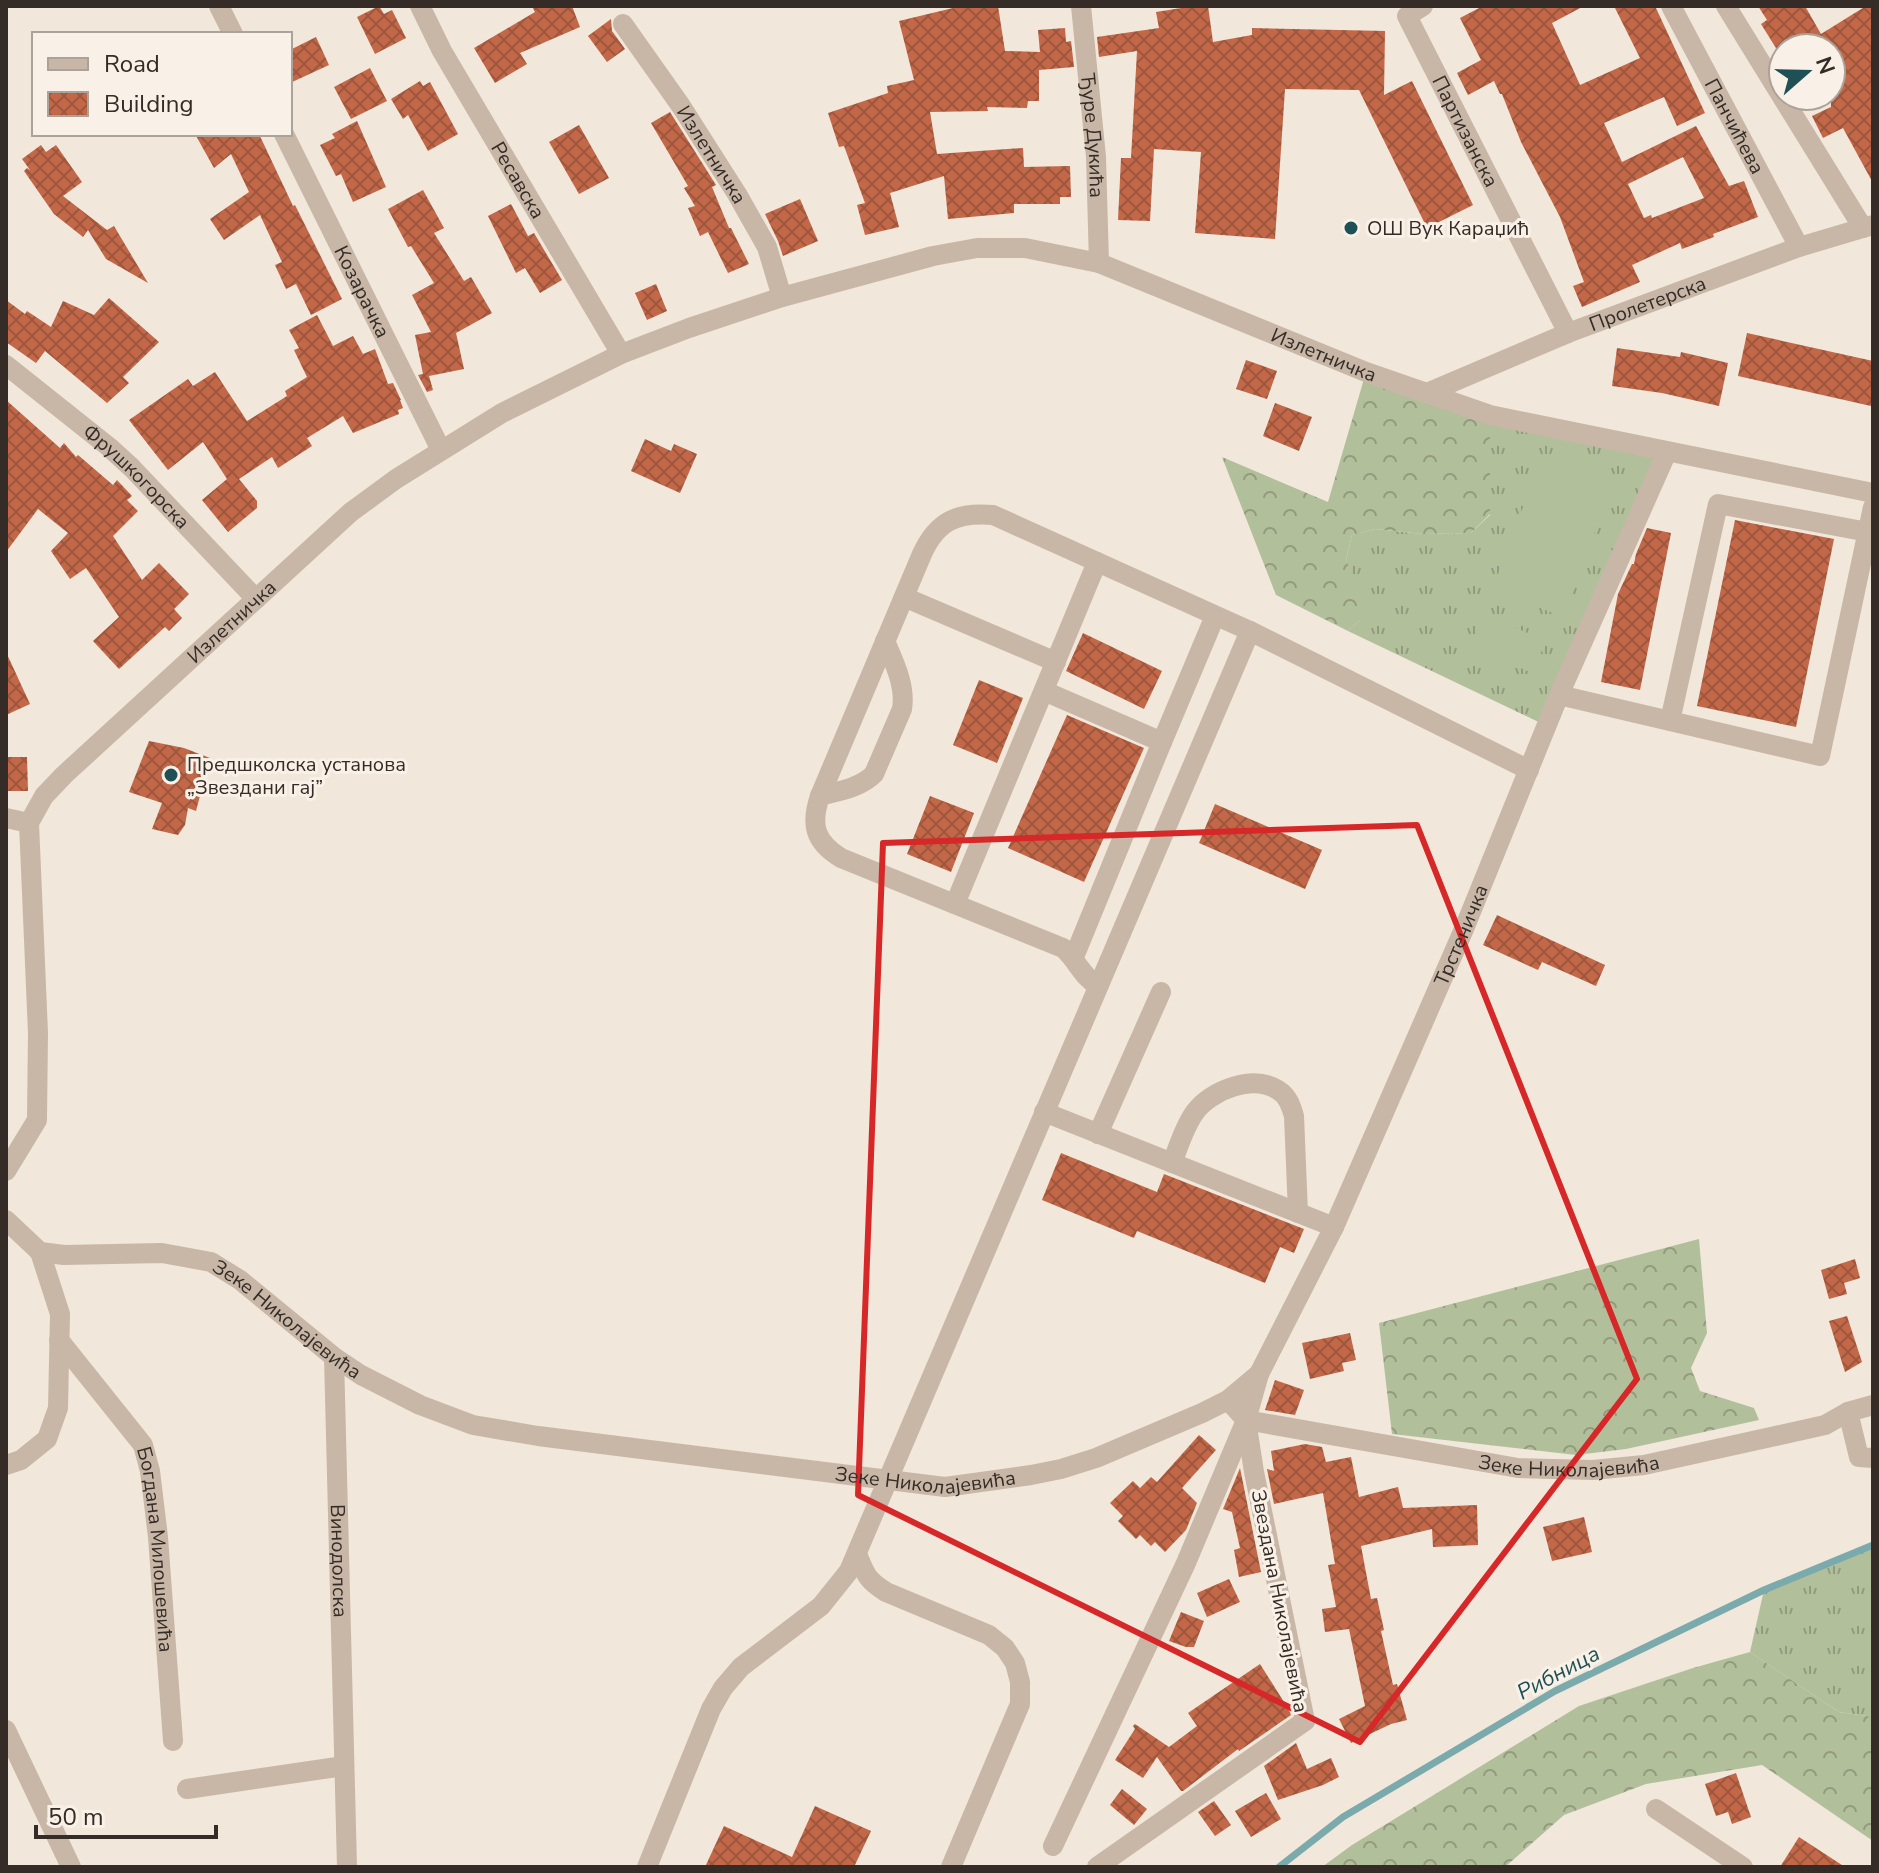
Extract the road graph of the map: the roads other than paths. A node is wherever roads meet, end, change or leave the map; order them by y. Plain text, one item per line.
1 (219, 6) edge
2 (420, 6) edge
3 (1081, 6) edge
4 (1671, 6) edge
5 (1726, 6) edge
6 (1415, 11) edge
7 (623, 24) dead end
8 (232, 32) edge
9 (285, 136) edge
10 (1868, 226) edge
11 (1799, 247) junction
12 (1099, 263) junction
13 (782, 297) junction
14 (1568, 333) junction
15 (621, 354) junction
16 (6, 365) edge
17 (1427, 393) junction
18 (441, 450) junction
19 (1667, 452) junction
20 (1873, 493) edge
21 (1873, 507) edge
22 (1868, 532) junction
23 (1097, 562) junction
24 (904, 597) junction
25 (256, 599) junction
26 (1215, 616) junction
27 (1250, 631) junction
28 (885, 641) junction
29 (1056, 662) junction
30 (1044, 691) junction
31 (1559, 695) junction
32 (1670, 721) junction
33 (1162, 742) junction
34 (1529, 770) junction
35 (820, 796) junction
36 (6, 818) edge
37 (29, 823) junction
38 (955, 904) junction
39 (1074, 957) junction
40 (1098, 986) junction
41 (1161, 992) dead end
42 (1044, 1112) junction
43 (1098, 1134) junction
44 (1172, 1163) junction
45 (6, 1171) edge
46 (1298, 1213) junction
47 (6, 1220) edge
48 (1334, 1227) junction
49 (40, 1252) junction
50 (59, 1340) junction
51 (334, 1357) junction
52 (1259, 1374) junction
53 (1228, 1400) junction
54 (1873, 1405) edge
55 (1848, 1412) junction
56 (1246, 1420) junction
57 (1873, 1458) edge
58 (6, 1465) edge
59 (887, 1480) junction
60 (857, 1554) junction
61 (6, 1730) edge
62 (173, 1741) dead end
63 (344, 1766) junction
64 (187, 1789) dead end
65 (1656, 1809) dead end
66 (1053, 1846) dead end
67 (71, 1867) edge
68 (347, 1867) edge
69 (647, 1867) edge
70 (951, 1867) edge
71 (1097, 1867) edge
72 (1743, 1867) edge

1 - 8 street
2 - 15 street, Ресавска
3 - 12 street, Ђуре Дукића
4 - 11 street, Панчићева
5 - 10 street
6 - 14 street, Партизанска
7 - 13 street, Излетничка
9 - 18 street, Козарачка
10 - 11 street, Пролетерска
11 - 14 street, Пролетерска
12 - 13 street, Излетничка
12 - 17 street, Излетничка
13 - 15 street, Излетничка
14 - 17 street, Пролетерска
15 - 18 street, Излетничка
16 - 25 street, Фрушкогорска
17 - 19 street, Излетничка
18 - 25 street, Излетничка
19 - 20 street, Излетничка
19 - 31 street, Трстеничка
21 - 22 street
22 - 32 street
22 - 32 street
23 - 24 street
23 - 26 street
23 - 29 street
24 - 28 street
24 - 29 street
25 - 37 street, Излетничка
26 - 27 street
26 - 33 street
27 - 34 street
27 - 40 street
28 - 35 street
28 - 35 street
29 - 30 street
30 - 33 street
30 - 38 street
31 - 32 street
31 - 34 street, Трстеничка
33 - 39 street
34 - 48 street, Трстеничка
35 - 38 street
36 - 37 street
37 - 45 street
38 - 39 street
39 - 40 street
40 - 42 street
41 - 43 street
42 - 43 street
42 - 59 street
43 - 44 street
44 - 46 street
44 - 46 street
46 - 48 street
47 - 49 street
48 - 52 street, Трстеничка
49 - 50 street
49 - 51 street, Зеке Николајевића
50 - 58 street
50 - 62 street, Богдана Милошевића
51 - 59 street, Зеке Николајевића
51 - 63 street, Винодолска
52 - 53 street, Трстеничка
52 - 56 street, Звездана Николајевића
53 - 56 street
53 - 59 street, Зеке Николајевића
54 - 55 street, Зеке Николајевића
55 - 56 street, Зеке Николајевића
55 - 57 street
56 - 66 street, Звездана Николајевића
56 - 71 street, Звездана Николајевића
59 - 60 street
60 - 69 street
60 - 70 street
61 - 67 street
63 - 64 street
63 - 68 street, Винодолска
65 - 72 street

